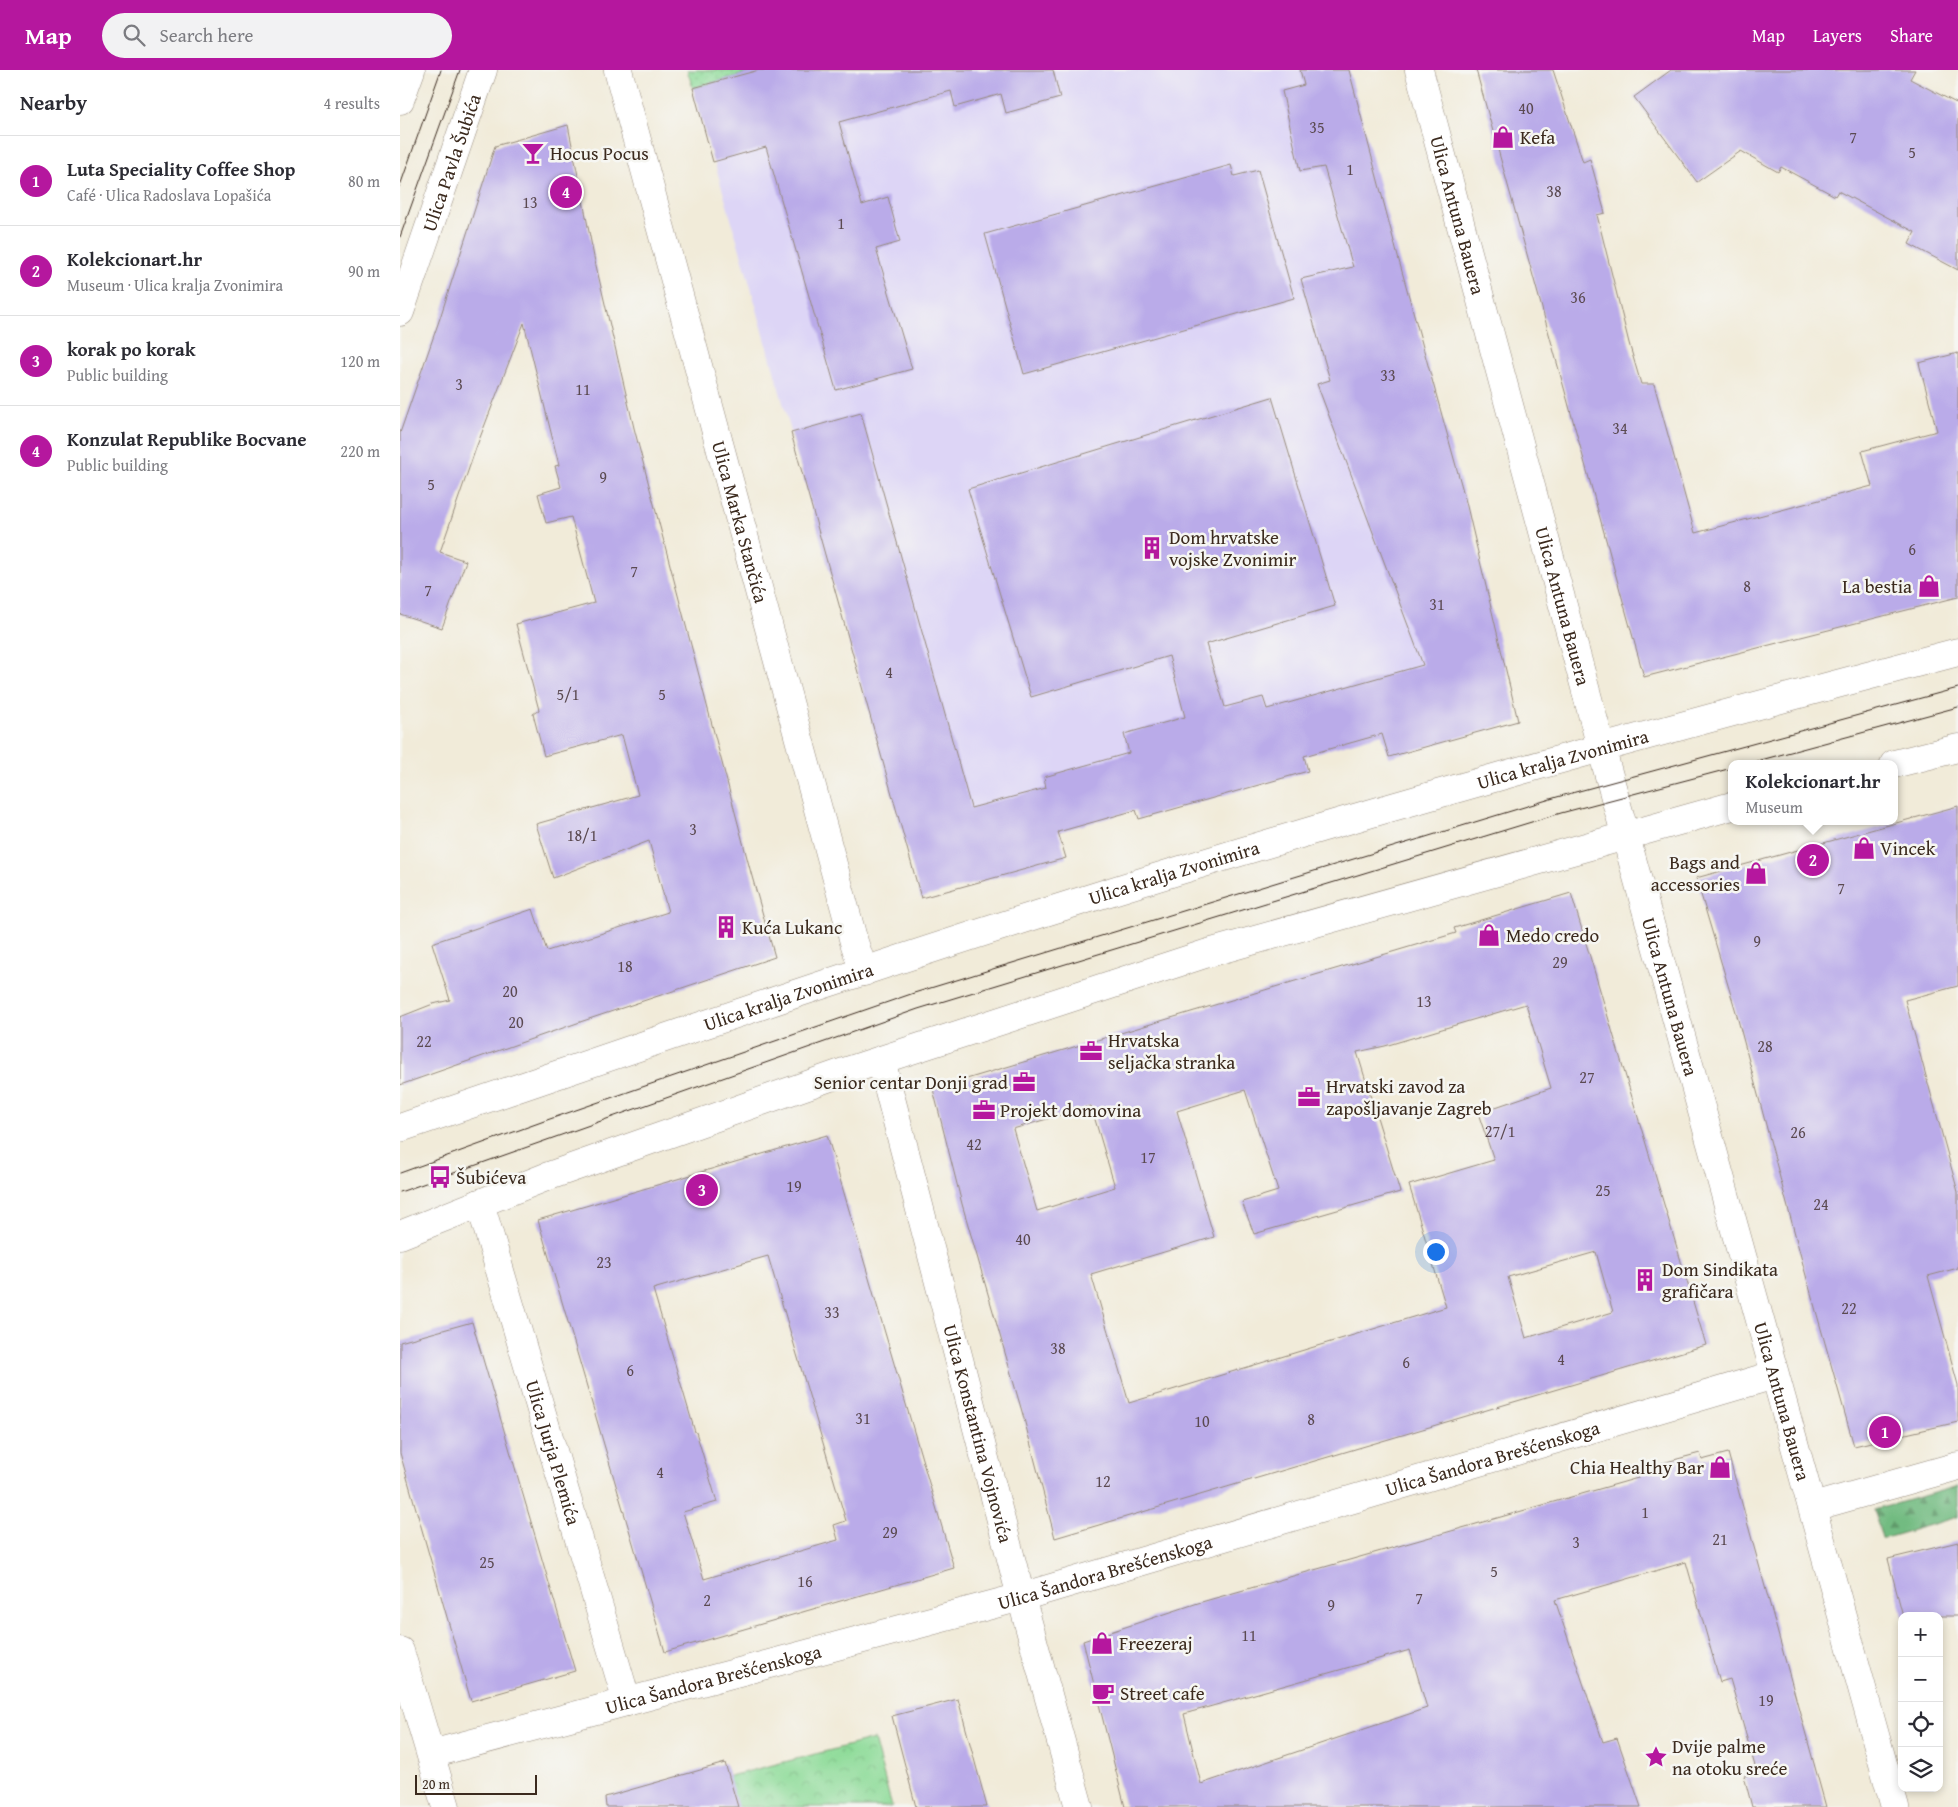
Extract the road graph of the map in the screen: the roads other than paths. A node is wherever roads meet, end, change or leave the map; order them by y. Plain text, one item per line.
1 (411, 70) edge
2 (483, 70) edge
3 (618, 70) edge
4 (1419, 70) edge
5 (400, 100) edge
6 (400, 312) edge
7 (1958, 652) edge
8 (1601, 747) junction
9 (1958, 748) edge
10 (1898, 763) edge
11 (1728, 807) edge
12 (1626, 834) junction
13 (864, 972) junction
14 (881, 1060) junction
15 (400, 1128) edge
16 (480, 1203) junction
17 (400, 1235) edge
18 (1774, 1376) junction
19 (1958, 1466) edge
20 (1813, 1507) junction
21 (1021, 1596) junction
22 (400, 1651) edge
23 (627, 1702) junction
24 (431, 1754) junction
25 (446, 1807) edge
26 (1079, 1807) edge
27 (1895, 1807) edge

1 - 5 main road
2 - 6 main road, Ulica Pavla Šubića
3 - 13 main road, Ulica Marka Stančića
4 - 8 main road, Ulica Antuna Bauera
7 - 8 main road, Ulica kralja Zvonimira
8 - 12 main road, Ulica Antuna Bauera
8 - 13 main road, Ulica kralja Zvonimira
9 - 10 main road
11 - 12 main road
12 - 14 main road
12 - 18 main road, Ulica Antuna Bauera
13 - 15 main road, Ulica kralja Zvonimira
14 - 16 main road
14 - 21 main road, Ulica Konstantina Vojnovića
16 - 17 main road
16 - 23 main road, Ulica Jurja Plemića
18 - 20 main road, Ulica Antuna Bauera
18 - 21 main road, Ulica Šandora Brešćenskoga
19 - 20 main road
20 - 27 main road, Ulica Antuna Bauera
21 - 23 main road, Ulica Šandora Brešćenskoga
21 - 26 main road, Ulica Konstantina Vojnovića
22 - 24 main road
23 - 24 main road, Ulica Šandora Brešćenskoga
24 - 25 main road

